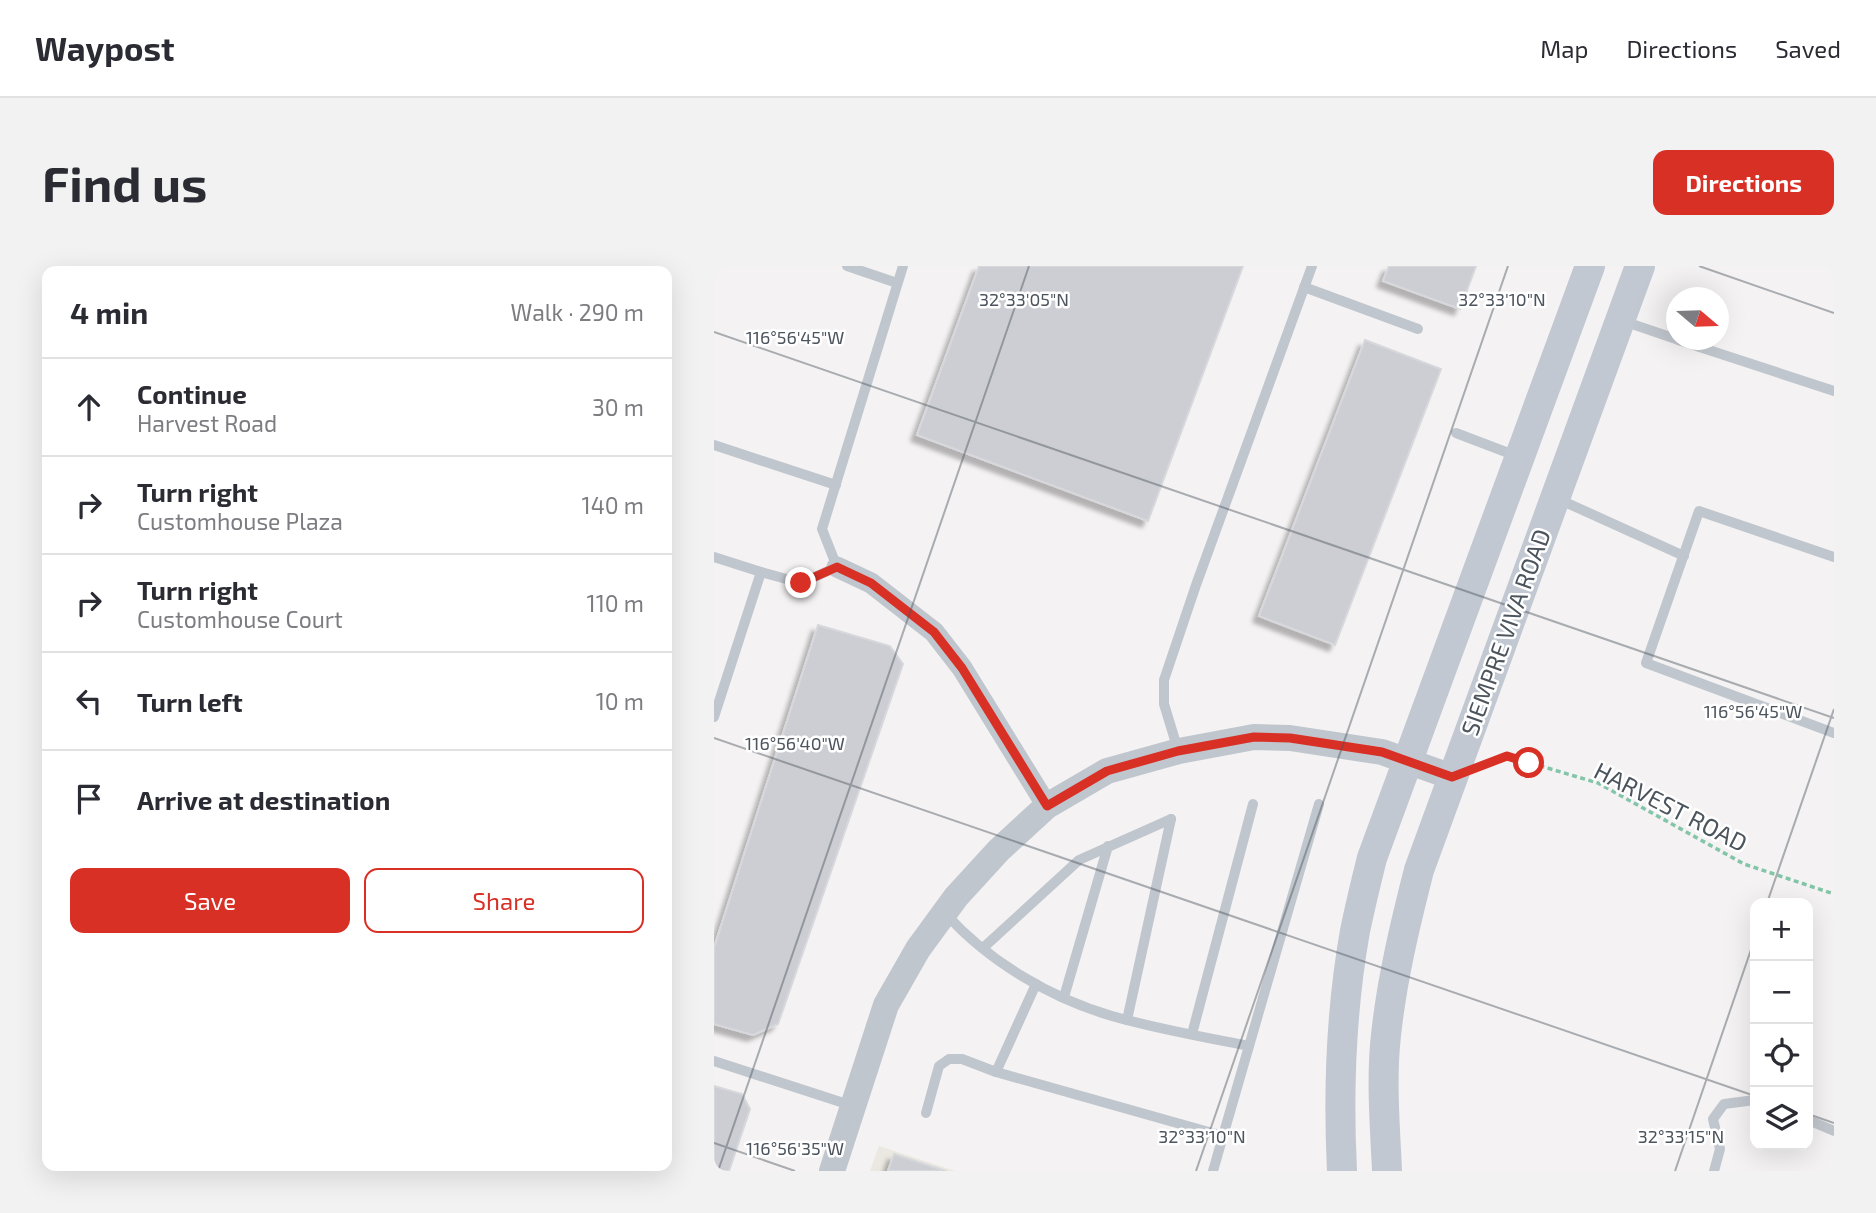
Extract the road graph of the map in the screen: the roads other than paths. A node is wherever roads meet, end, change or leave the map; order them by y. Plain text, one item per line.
1 (847, 266) edge
2 (903, 266) edge
3 (1312, 266) edge
4 (1590, 266) edge
5 (1640, 266) edge
6 (897, 283) junction
7 (1304, 288) junction
8 (1620, 320) junction
9 (1418, 329) dead end
10 (1666, 335) edge
11 (1710, 350) edge
12 (1834, 391) edge
13 (1456, 433) dead end
14 (714, 445) edge
15 (1519, 457) junction
16 (836, 485) junction
17 (1555, 498) junction
18 (1684, 556) junction
19 (714, 557) edge
20 (1834, 557) edge
21 (837, 567) junction
22 (761, 572) junction
23 (714, 717) edge
24 (1834, 733) edge
25 (1178, 751) junction
26 (1407, 761) junction
27 (1452, 777) junction
28 (1253, 804) dead end
29 (1319, 804) dead end
30 (1047, 806) junction
31 (1108, 846) junction
32 (944, 913) junction
33 (983, 948) junction
34 (1035, 984) junction
35 (1064, 998) junction
36 (1127, 1020) junction
37 (1192, 1034) junction
38 (1249, 1046) junction
39 (714, 1061) edge
40 (996, 1072) junction
41 (1750, 1101) edge
42 (853, 1106) junction
43 (926, 1113) dead end
44 (1813, 1122) edge
45 (1834, 1131) edge
46 (1223, 1136) junction
47 (832, 1171) edge
48 (1213, 1171) edge
49 (1342, 1171) edge
50 (1387, 1171) edge
51 (1714, 1171) edge

1 - 6 lane
2 - 6 lane
3 - 7 lane
4 - 15 main road, SIEMPRE VIVA ROAD
5 - 8 main road, SIEMPRE VIVA ROAD
6 - 16 lane
7 - 9 lane
7 - 25 lane
8 - 10 lane
8 - 17 main road, SIEMPRE VIVA ROAD
11 - 12 lane
13 - 15 lane
14 - 16 lane
15 - 26 main road, SIEMPRE VIVA ROAD
16 - 21 lane
17 - 18 lane
17 - 27 main road, SIEMPRE VIVA ROAD
18 - 20 lane
18 - 24 lane
19 - 22 lane
21 - 22 lane
21 - 30 street
22 - 23 lane
25 - 26 street
25 - 30 street
26 - 27 street
26 - 49 main road, SIEMPRE VIVA ROAD
27 - 50 main road, SIEMPRE VIVA ROAD
28 - 37 lane
29 - 38 lane
30 - 32 street
31 - 33 lane
31 - 35 lane
31 - 36 lane
32 - 33 lane
32 - 42 street
33 - 34 lane
34 - 35 lane
34 - 40 lane
35 - 36 lane
36 - 37 lane
37 - 38 lane
38 - 46 lane
39 - 42 lane
40 - 43 lane
40 - 46 lane
41 - 51 lane
42 - 47 street
44 - 45 lane
46 - 48 lane

